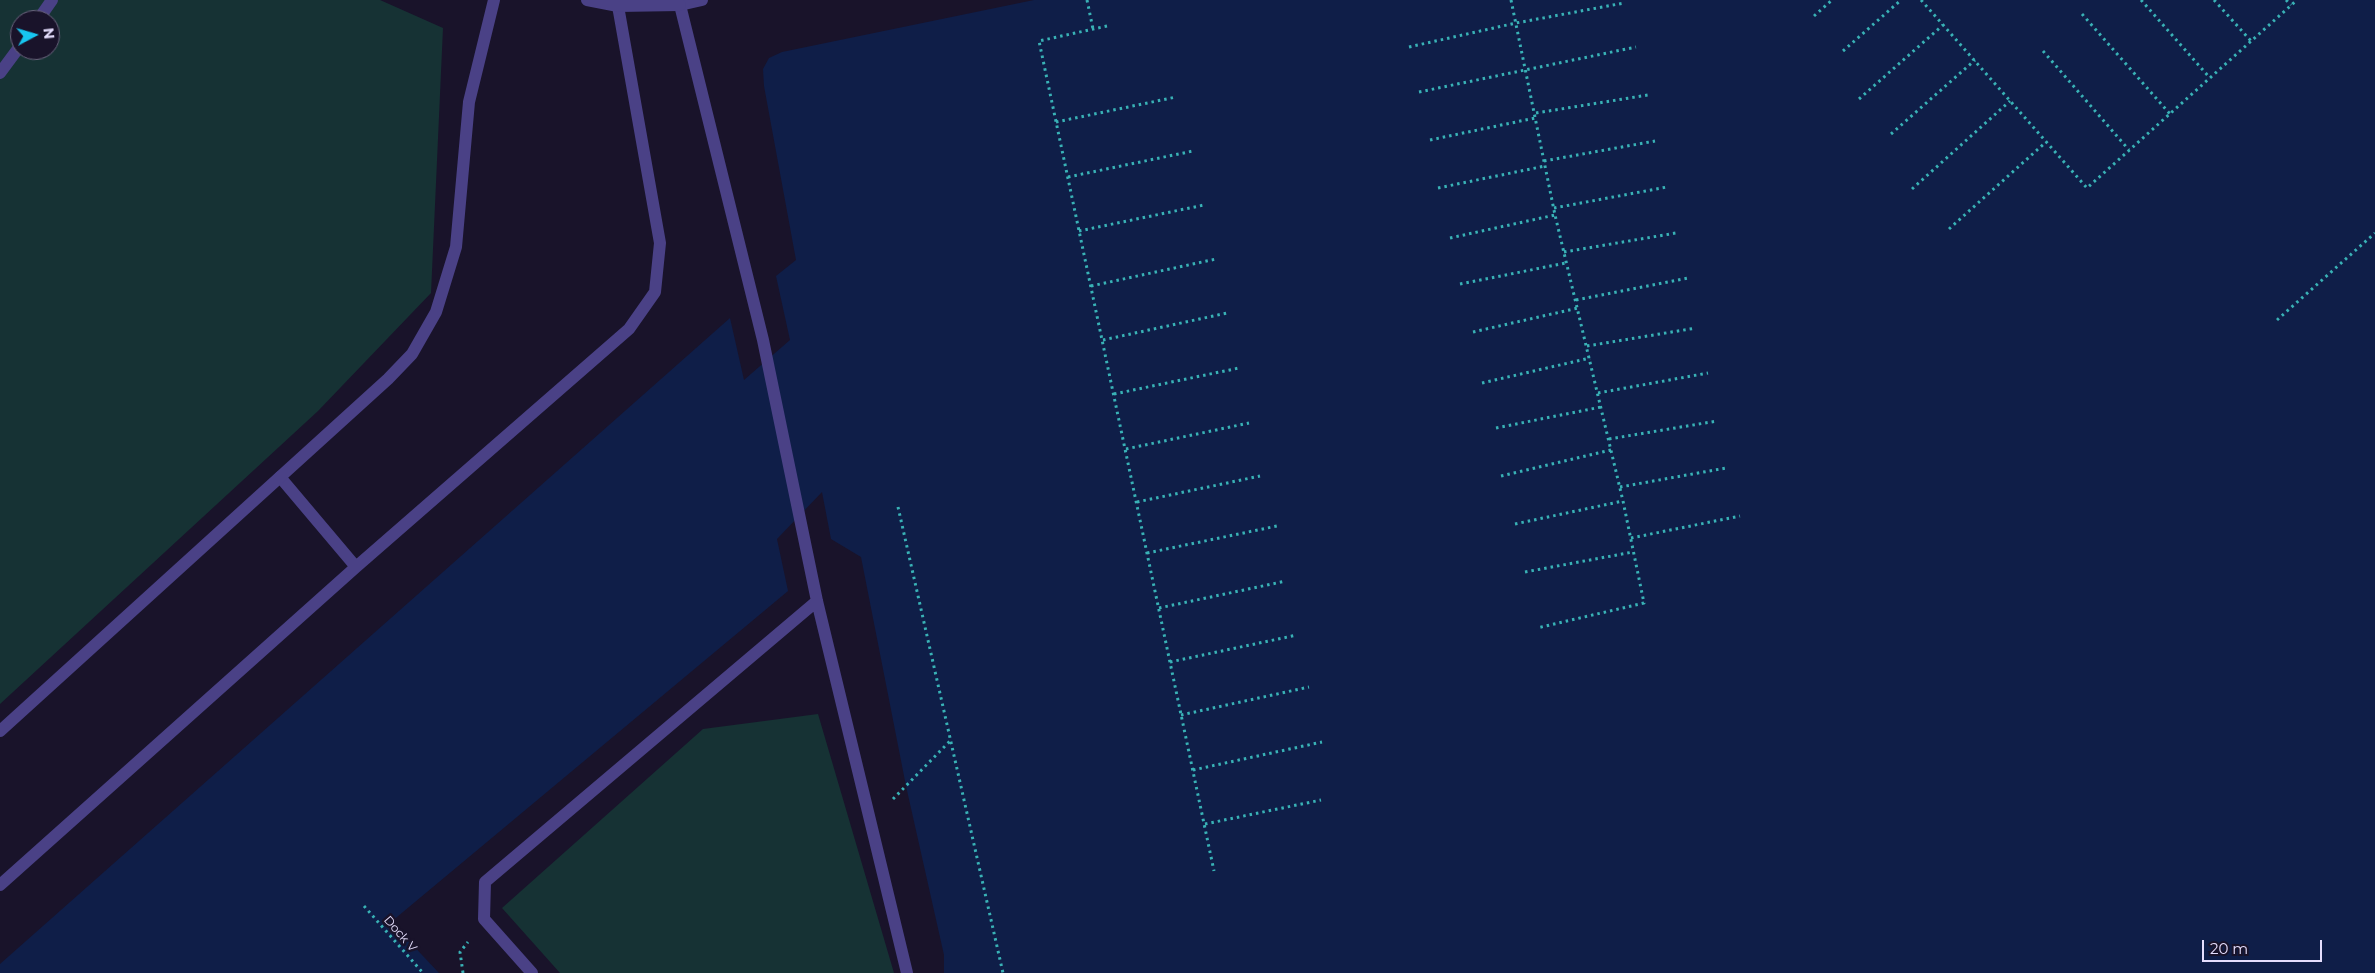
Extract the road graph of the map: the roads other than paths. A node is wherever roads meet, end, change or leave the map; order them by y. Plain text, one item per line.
1 (494, 0) edge
2 (587, 0) edge
3 (702, 0) edge
4 (680, 5) junction
5 (618, 6) junction
6 (10, 60) edge
7 (0, 73) edge
8 (280, 477) junction
9 (356, 568) junction
10 (817, 601) junction
11 (0, 731) edge
12 (0, 885) edge
13 (532, 973) edge
14 (907, 973) edge

1 - 8 street
2 - 5 street
3 - 4 street
4 - 5 street
4 - 10 street
5 - 9 street
6 - 7 street
8 - 9 street
8 - 11 street
9 - 12 street
10 - 13 street
10 - 14 street

